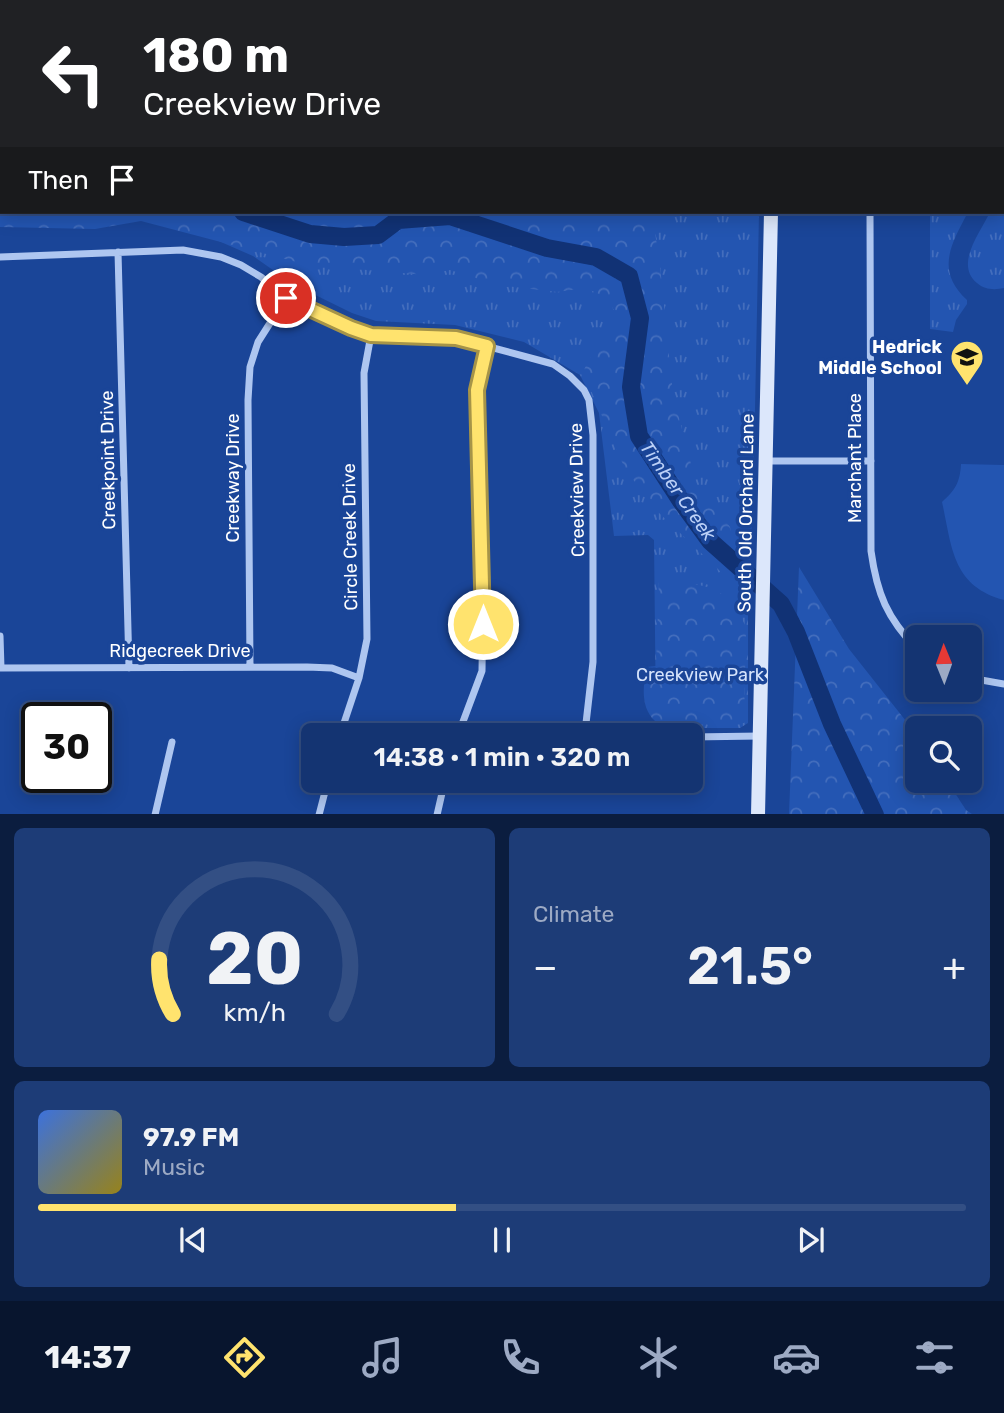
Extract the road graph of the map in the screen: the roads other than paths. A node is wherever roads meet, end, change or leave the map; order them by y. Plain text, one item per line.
1 (771, 214) edge
2 (870, 214) edge
3 (118, 252) junction
4 (0, 257) edge
5 (286, 298) junction
6 (371, 335) junction
7 (487, 346) junction
8 (766, 461) junction
9 (871, 461) junction
10 (0, 636) edge
11 (905, 636) edge
12 (129, 667) junction
13 (250, 667) junction
14 (0, 668) edge
15 (359, 678) junction
16 (982, 680) edge
17 (1004, 684) edge
18 (344, 723) edge
19 (462, 723) edge
20 (586, 723) edge
21 (760, 736) junction
22 (703, 737) edge
23 (172, 742) dead end
24 (325, 793) edge
25 (442, 793) edge
26 (155, 814) edge
27 (319, 814) edge
28 (438, 814) edge
29 (758, 814) edge

1 - 8 street, South Old Orchard Lane
2 - 9 street, Marchant Place
3 - 4 street, Creekview Drive
3 - 5 street, Creekview Drive
3 - 12 street, Creekpoint Drive
5 - 6 street, Creekview Drive
5 - 13 street, Creekway Drive
6 - 7 street, Creekview Drive
6 - 15 street, Circle Creek Drive
7 - 19 street
7 - 20 street, Creekview Drive
8 - 9 street
8 - 21 street, South Old Orchard Lane
9 - 11 street, Marchant Place
10 - 14 street
12 - 13 street, Ridgecreek Drive
12 - 14 street, Ridgecreek Drive
13 - 15 street, Ridgecreek Drive
15 - 18 street, Circle Creek Drive
16 - 17 street
21 - 22 street
21 - 29 street, South Old Orchard Lane
23 - 26 street
24 - 27 street
25 - 28 street

